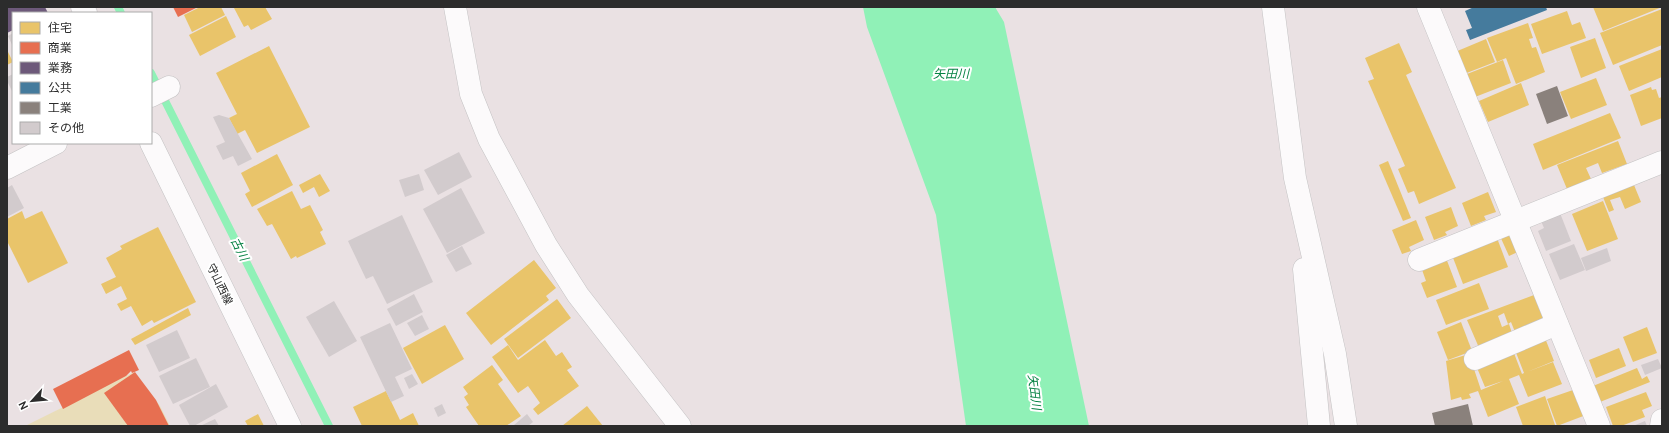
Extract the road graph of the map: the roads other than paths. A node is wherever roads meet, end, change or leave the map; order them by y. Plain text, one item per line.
1 (455, 7) edge
2 (1273, 7) edge
3 (1428, 7) edge
4 (54, 144) edge
5 (151, 144) edge
6 (1662, 162) edge
7 (7, 168) edge
8 (1294, 178) junction
9 (1515, 220) junction
10 (1419, 260) dead end
11 (1557, 324) junction
12 (1475, 359) dead end
13 (1662, 420) edge
14 (1591, 424) edge
15 (290, 426) edge
16 (680, 426) edge
17 (1319, 426) edge
18 (1346, 426) edge
19 (1661, 426) edge

1 - 16 street
2 - 8 street
3 - 9 street
4 - 7 street
5 - 15 street, 守山西線
6 - 9 street
8 - 17 street
8 - 18 street
9 - 10 street
9 - 11 street
11 - 12 street
11 - 14 street
13 - 19 street

